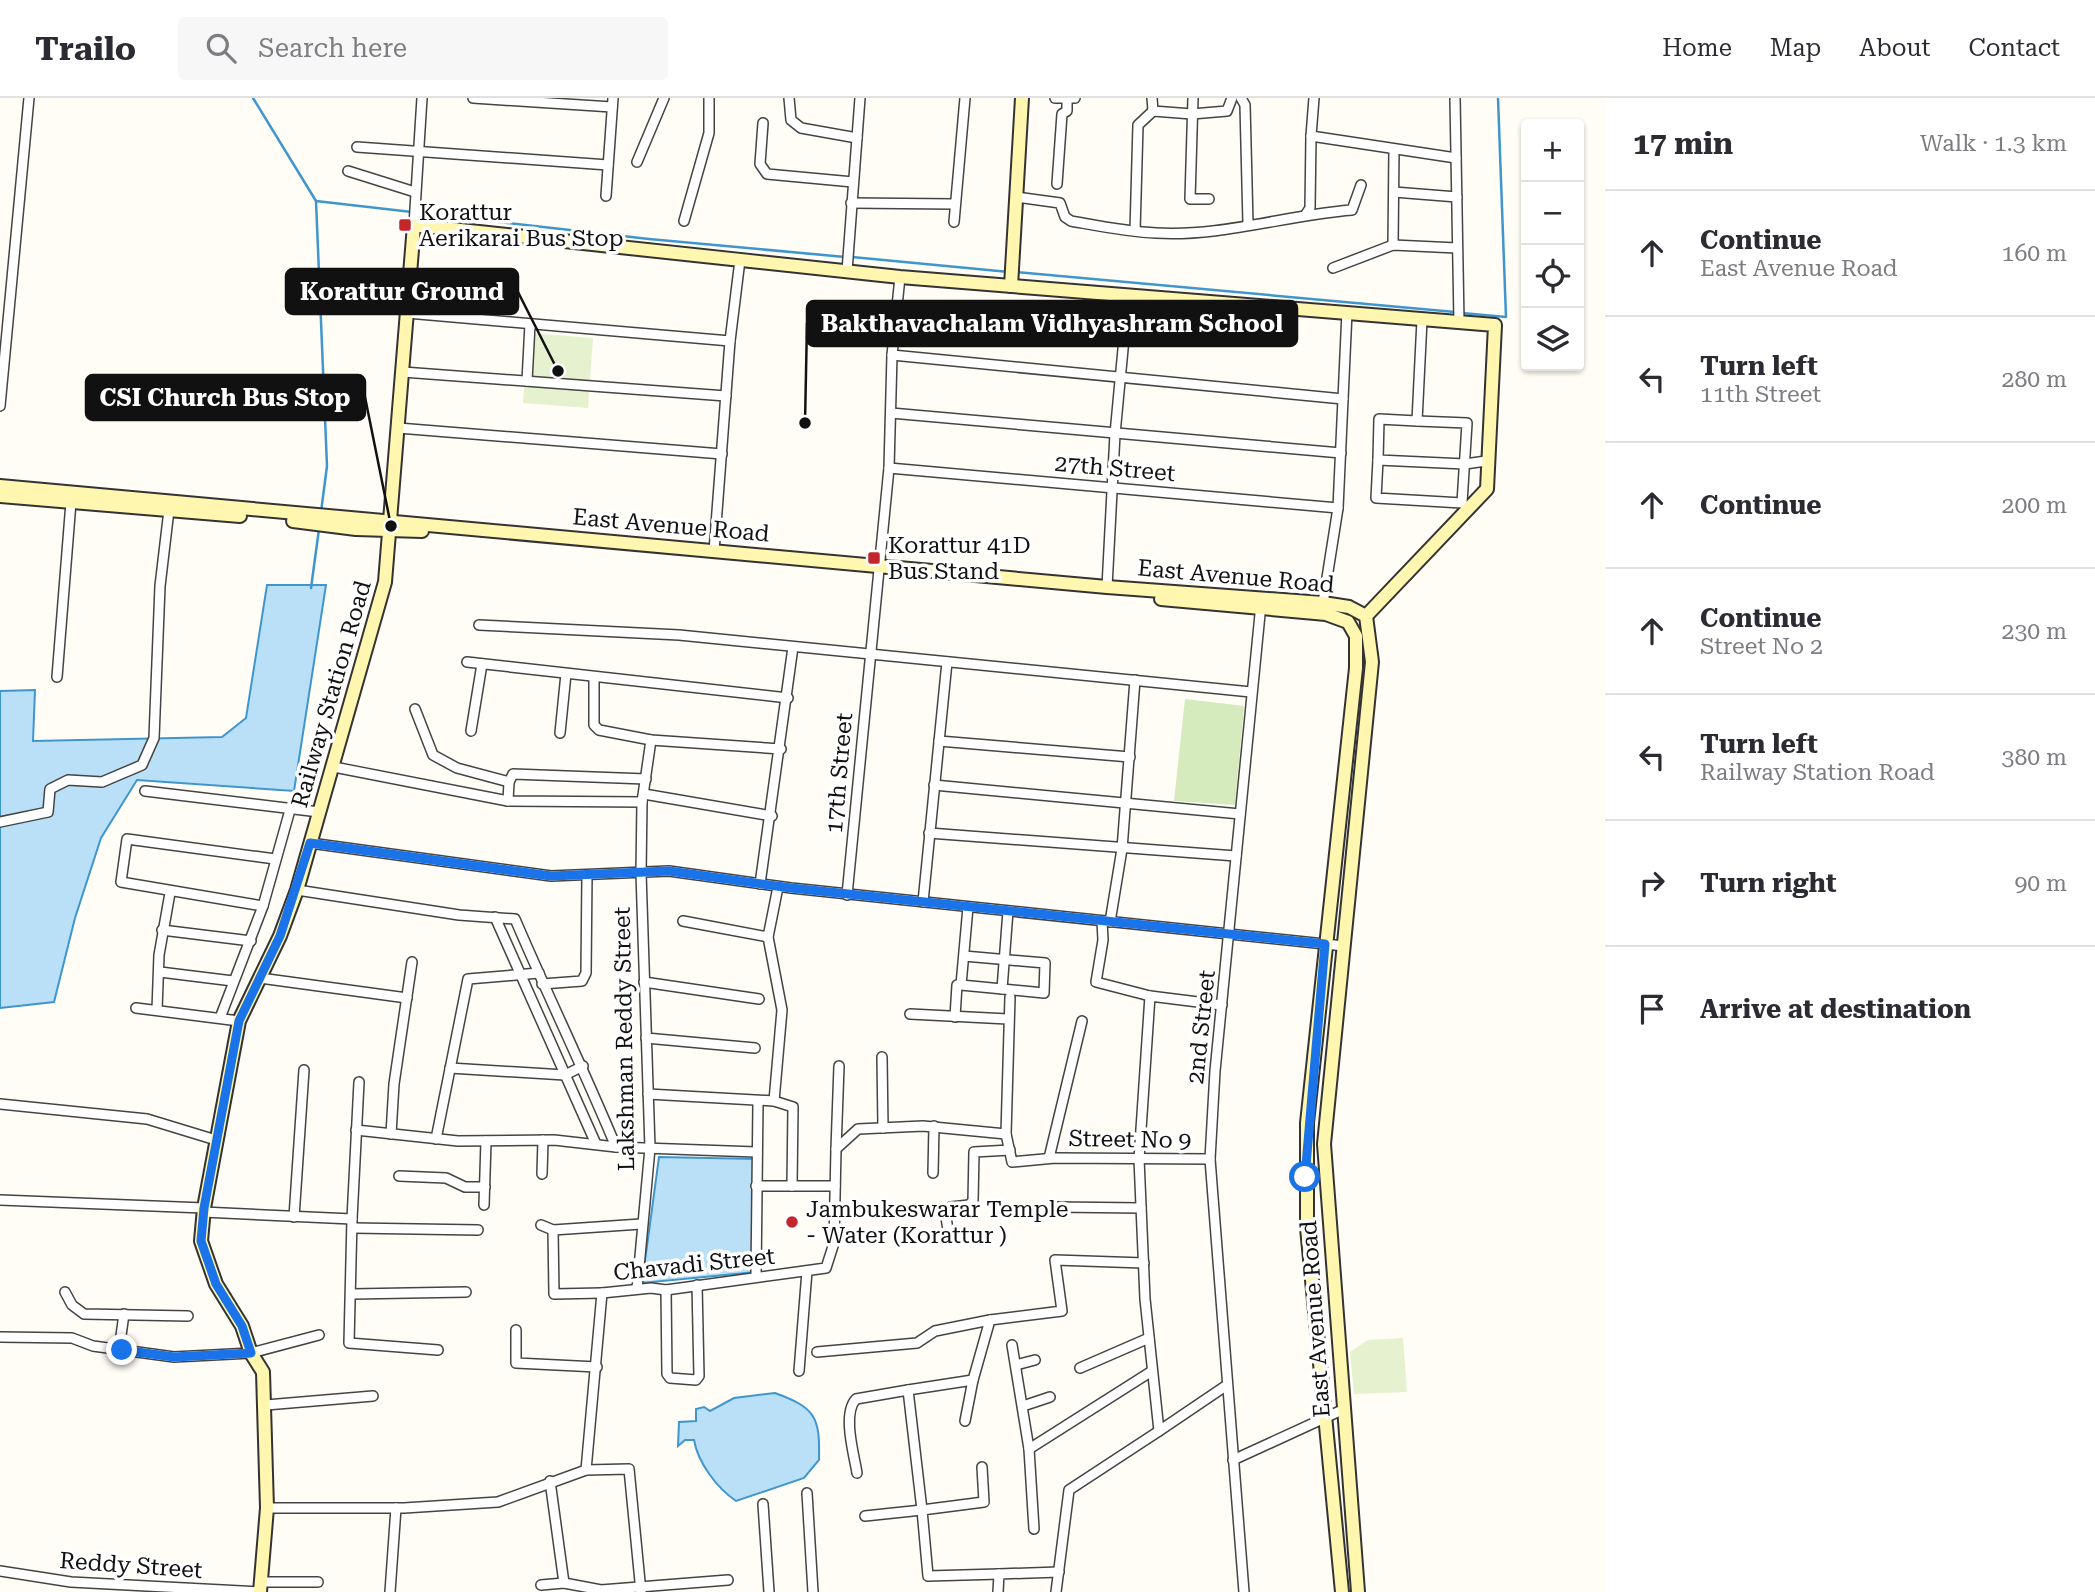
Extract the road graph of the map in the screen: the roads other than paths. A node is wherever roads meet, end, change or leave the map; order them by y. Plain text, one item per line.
1 (29, 98) edge
2 (422, 98) edge
3 (473, 98) edge
4 (664, 98) edge
5 (709, 98) edge
6 (789, 98) edge
7 (860, 98) edge
8 (965, 98) edge
9 (1022, 98) edge
10 (1055, 98) edge
11 (1152, 98) edge
12 (1193, 98) edge
13 (1232, 98) edge
14 (1241, 98) edge
15 (1314, 98) edge
16 (1455, 98) edge
17 (1071, 99) edge
18 (613, 103) edge
19 (1153, 111) junction
20 (1192, 114) junction
21 (763, 123) dead end
22 (1311, 136) junction
23 (857, 138) junction
24 (357, 147) dead end
25 (419, 149) junction
26 (1394, 149) junction
27 (1456, 158) junction
28 (637, 162) dead end
29 (608, 165) junction
30 (348, 171) dead end
31 (853, 182) junction
32 (1057, 184) dead end
33 (1361, 185) dead end
34 (416, 189) junction
35 (1394, 192) junction
36 (606, 195) dead end
37 (1016, 197) junction
38 (1457, 197) junction
39 (1209, 199) dead end
40 (851, 203) junction
41 (954, 204) junction
42 (1306, 214) junction
43 (414, 220) junction
44 (684, 220) dead end
45 (954, 222) dead end
46 (1248, 224) junction
47 (1135, 231) junction
48 (1393, 245) junction
49 (1457, 248) junction
50 (740, 260) junction
51 (847, 262) junction
52 (1333, 268) dead end
53 (900, 277) junction
54 (1011, 280) junction
55 (1128, 296) junction
56 (1347, 312) junction
57 (407, 313) junction
58 (1422, 320) junction
59 (1459, 322) junction
60 (530, 324) junction
61 (730, 341) junction
62 (892, 355) junction
63 (403, 372) junction
64 (1119, 377) junction
65 (527, 381) junction
66 (726, 396) junction
67 (1343, 399) junction
68 (0, 406) edge
69 (891, 413) junction
70 (1417, 421) junction
71 (398, 428) junction
72 (1115, 434) junction
73 (1340, 453) junction
74 (722, 454) junction
75 (1378, 460) junction
76 (1486, 461) junction
77 (1465, 464) junction
78 (889, 468) junction
79 (0, 486) edge
80 (1113, 487) junction
81 (0, 496) edge
82 (71, 502) junction
83 (1338, 508) junction
84 (169, 510) junction
85 (298, 518) junction
86 (391, 526) junction
87 (714, 551) junction
88 (879, 569) junction
89 (1107, 587) junction
90 (1261, 603) junction
91 (1323, 603) junction
92 (1366, 616) junction
93 (479, 625) dead end
94 (793, 647) junction
95 (870, 654) junction
96 (467, 662) dead end
97 (947, 662) junction
98 (482, 664) junction
99 (1356, 668) junction
100 (1371, 670) junction
101 (566, 674) junction
102 (57, 677) dead end
103 (594, 678) junction
104 (1135, 680) junction
105 (1251, 692) junction
106 (788, 698) junction
107 (415, 709) dead end
108 (471, 731) dead end
109 (560, 733) dead end
110 (651, 740) junction
111 (939, 741) junction
112 (781, 749) junction
113 (1130, 757) junction
114 (334, 767) junction
115 (646, 779) junction
116 (509, 782) junction
117 (934, 785) junction
118 (145, 791) dead end
119 (643, 798) junction
120 (508, 801) junction
121 (1126, 805) junction
122 (290, 810) junction
123 (319, 812) junction
124 (1240, 814) junction
125 (772, 816) junction
126 (0, 822) edge
127 (929, 833) junction
128 (310, 843) junction
129 (1122, 849) junction
130 (1236, 856) junction
131 (275, 859) junction
132 (641, 873) junction
133 (587, 875) junction
134 (760, 884) junction
135 (778, 887) junction
136 (297, 890) junction
137 (170, 893) junction
138 (847, 895) junction
139 (923, 902) junction
140 (263, 906) junction
141 (968, 907) junction
142 (1008, 911) junction
143 (495, 917) junction
144 (683, 921) dead end
145 (1106, 921) junction
146 (162, 930) junction
147 (1230, 934) junction
148 (768, 937) junction
149 (251, 941) junction
150 (1325, 944) junction
151 (1344, 946) junction
152 (964, 956) junction
153 (1004, 960) junction
154 (412, 962) dead end
155 (160, 972) junction
156 (539, 973) junction
157 (521, 976) junction
158 (260, 978) junction
159 (233, 981) junction
160 (644, 982) junction
161 (542, 984) junction
162 (957, 985) dead end
163 (1002, 989) junction
164 (1150, 996) junction
165 (1010, 997) dead end
166 (407, 998) junction
167 (759, 999) dead end
168 (1222, 1005) junction
169 (136, 1009) dead end
170 (157, 1010) junction
171 (910, 1014) dead end
172 (955, 1017) junction
173 (220, 1018) junction
174 (1009, 1019) junction
175 (239, 1021) junction
176 (1082, 1021) dead end
177 (646, 1038) junction
178 (755, 1048) dead end
179 (882, 1057) dead end
180 (583, 1066) junction
181 (839, 1066) dead end
182 (450, 1068) junction
183 (304, 1070) dead end
184 (565, 1075) junction
185 (359, 1082) dead end
186 (648, 1094) junction
187 (774, 1101) junction
188 (758, 1102) junction
189 (0, 1104) edge
190 (934, 1126) junction
191 (883, 1128) junction
192 (356, 1130) junction
193 (391, 1134) junction
194 (1006, 1134) junction
195 (436, 1139) junction
196 (216, 1140) junction
197 (542, 1140) junction
198 (486, 1141) junction
199 (596, 1144) junction
200 (615, 1147) junction
201 (650, 1149) junction
202 (836, 1149) junction
203 (1010, 1150) junction
204 (756, 1152) junction
205 (1049, 1158) junction
206 (1139, 1158) junction
207 (1210, 1159) junction
208 (933, 1173) dead end
209 (542, 1174) dead end
210 (399, 1176) dead end
211 (756, 1186) junction
212 (792, 1186) junction
213 (835, 1186) junction
214 (485, 1187) junction
215 (0, 1200) edge
216 (484, 1205) dead end
217 (1056, 1207) dead end
218 (1141, 1208) junction
219 (204, 1210) junction
220 (294, 1217) junction
221 (353, 1224) junction
222 (641, 1224) junction
223 (541, 1225) dead end
224 (478, 1230) dead end
225 (553, 1230) junction
226 (948, 1230) dead end
227 (1144, 1263) junction
228 (807, 1270) junction
229 (757, 1277) junction
230 (697, 1285) junction
231 (637, 1289) junction
232 (666, 1290) junction
233 (65, 1292) dead end
234 (466, 1292) dead end
235 (603, 1293) junction
236 (352, 1294) junction
237 (124, 1314) junction
238 (188, 1316) dead end
239 (990, 1320) junction
240 (516, 1331) dead end
241 (319, 1335) dead end
242 (0, 1337) edge
243 (1149, 1338) junction
244 (1012, 1345) dead end
245 (119, 1350) junction
246 (438, 1350) dead end
247 (817, 1352) dead end
248 (251, 1353) junction
249 (1035, 1360) dead end
250 (1016, 1365) junction
251 (597, 1367) junction
252 (1080, 1368) dead end
253 (799, 1371) dead end
254 (1153, 1371) junction
255 (973, 1380) junction
256 (1227, 1385) junction
257 (908, 1391) junction
258 (373, 1396) dead end
259 (1050, 1397) dead end
260 (266, 1405) junction
261 (1023, 1406) junction
262 (1342, 1410) junction
263 (1327, 1419) junction
264 (965, 1421) dead end
265 (1159, 1431) junction
266 (1029, 1449) junction
267 (1233, 1460) junction
268 (982, 1467) dead end
269 (586, 1470) junction
270 (857, 1472) dead end
271 (550, 1481) junction
272 (807, 1493) dead end
273 (763, 1504) dead end
274 (267, 1508) junction
275 (396, 1508) junction
276 (922, 1510) junction
277 (865, 1516) dead end
278 (1034, 1529) dead end
279 (0, 1571) edge
280 (1059, 1572) junction
281 (999, 1574) junction
282 (728, 1580) dead end
283 (318, 1582) dead end
284 (564, 1583) junction
285 (541, 1585) dead end
286 (70, 1587) edge
287 (260, 1589) edge
288 (641, 1590) edge
289 (390, 1592) edge
290 (769, 1592) edge
291 (813, 1592) edge
292 (998, 1592) edge
293 (1056, 1592) edge
294 (1244, 1592) edge
295 (1342, 1592) edge
296 (1358, 1592) edge

1 - 68 street
2 - 25 street
3 - 18 street
4 - 28 street
5 - 44 street
6 - 23 street
7 - 23 street
8 - 41 street
9 - 37 main road
10 - 17 street
11 - 19 street
12 - 20 street
13 - 20 street
14 - 46 street
15 - 22 street
16 - 27 street
17 - 32 street
18 - 29 street
19 - 20 street
19 - 47 street
20 - 39 street
21 - 31 street
22 - 26 street
22 - 42 street
23 - 31 street
24 - 25 street
25 - 29 street
25 - 34 street
26 - 27 street
26 - 35 street
27 - 38 street
29 - 36 street
30 - 34 street
31 - 40 street
33 - 42 street
34 - 43 street
35 - 38 street
35 - 48 street
37 - 47 street
37 - 54 main road
38 - 49 street
40 - 41 street
40 - 51 street
41 - 45 street
42 - 46 street
43 - 50 main road
43 - 57 main road, Railway Station Road
46 - 47 street
48 - 49 street
48 - 52 street
49 - 59 street
50 - 51 main road
50 - 61 street
51 - 53 main road
53 - 54 main road
53 - 62 street, 17th Street
54 - 55 main road
55 - 56 main road
55 - 64 street
56 - 58 main road
56 - 67 street
57 - 60 street
57 - 63 main road, Railway Station Road
58 - 59 main road
58 - 70 street
59 - 76 main road
60 - 61 street
60 - 65 street
61 - 66 street
62 - 64 street
62 - 69 street, 17th Street
63 - 65 street
63 - 71 main road, Railway Station Road
64 - 67 street
64 - 72 street
65 - 66 street
66 - 74 street
67 - 73 street
69 - 72 street
69 - 78 street, 17th Street
70 - 75 street
70 - 77 street
71 - 74 street
71 - 86 main road, Railway Station Road
72 - 73 street
72 - 80 street
73 - 83 street
74 - 87 street
75 - 77 street
75 - 77 street
76 - 77 street
76 - 92 main road
78 - 80 street, 27th Street
78 - 88 street, 17th Street
79 - 85 main road
80 - 83 street, 27th Street
80 - 89 street
81 - 82 main road
82 - 84 main road
82 - 102 street
83 - 91 street
84 - 85 main road
84 - 126 street
85 - 86 main road, East Avenue Road
86 - 87 main road, East Avenue Road
86 - 88 main road, East Avenue Road
86 - 114 main road, Railway Station Road
87 - 88 main road, East Avenue Road
88 - 89 main road, East Avenue Road
88 - 90 main road, East Avenue Road
88 - 95 street, 17th Street
89 - 90 main road, East Avenue Road
90 - 91 main road, East Avenue Road
90 - 99 main road, East Avenue Road
90 - 105 street, 2nd Street
91 - 92 main road, East Avenue Road
92 - 100 main road, East Avenue Road
93 - 94 street
94 - 95 street
94 - 106 street
95 - 97 street
95 - 138 street, 17th Street
96 - 98 street
97 - 104 street
97 - 111 street
98 - 101 street
98 - 108 street
99 - 100 main road
99 - 150 main road, East Avenue Road
100 - 151 main road, East Avenue Road
101 - 103 street
101 - 109 street
103 - 106 street
103 - 110 street
104 - 105 street
104 - 113 street
105 - 124 street, 2nd Street
106 - 112 street
107 - 116 street
110 - 112 street
110 - 115 street, Lakshman Reddy Street
111 - 113 street
111 - 117 street
112 - 125 street
113 - 121 street
114 - 120 street
114 - 123 main road, Railway Station Road
115 - 116 street
115 - 119 street, Lakshman Reddy Street
116 - 120 street
117 - 121 street
117 - 127 street
118 - 122 street
119 - 120 street
119 - 125 street
119 - 132 street, Lakshman Reddy Street
121 - 124 street
121 - 129 street
122 - 123 street
122 - 131 street
123 - 128 main road, Railway Station Road
124 - 130 street, 2nd Street
125 - 134 street
127 - 129 street
127 - 139 street
128 - 133 street
128 - 136 main road, Railway Station Road
129 - 130 street
129 - 145 street
130 - 147 street, 2nd Street
131 - 137 street
131 - 140 street
132 - 133 street
132 - 134 street
132 - 160 street, Lakshman Reddy Street
133 - 161 street
134 - 135 street
135 - 138 street
135 - 148 street
136 - 143 street
136 - 158 main road, Railway Station Road
137 - 140 street
137 - 146 street
138 - 139 street
139 - 141 street
140 - 149 street
141 - 142 street
141 - 152 street
142 - 145 street
142 - 153 street
143 - 156 street
143 - 157 street
144 - 148 street
145 - 147 street
145 - 164 street
146 - 149 street
146 - 155 street
147 - 150 street
147 - 168 street, 2nd Street
148 - 187 street
149 - 159 street
150 - 151 street
150 - 263 main road, East Avenue Road
151 - 262 main road, East Avenue Road
152 - 153 street
152 - 163 street
153 - 163 street
153 - 163 street
154 - 166 street
155 - 159 street
155 - 170 street
156 - 157 street
156 - 161 street
157 - 182 street
157 - 184 street
158 - 166 street
158 - 175 main road, Railway Station Road
159 - 173 street
160 - 167 street
160 - 177 street, Lakshman Reddy Street
161 - 180 street
162 - 172 street
164 - 168 street
164 - 206 street
165 - 174 street
166 - 193 street
168 - 207 street, 2nd Street
169 - 170 street
170 - 173 street
171 - 172 street
172 - 174 street
173 - 175 street
174 - 194 street
175 - 196 main road, Railway Station Road
176 - 205 street
177 - 178 street
177 - 186 street, Lakshman Reddy Street
179 - 191 street
180 - 184 street
180 - 200 street
181 - 202 street, Chavadi Street
182 - 184 street
182 - 195 street
183 - 220 street
184 - 199 street
185 - 192 street
186 - 188 street
186 - 201 street, Lakshman Reddy Street
187 - 188 street
187 - 212 street
188 - 204 street
189 - 196 street
190 - 191 street
190 - 194 street
190 - 208 street
191 - 202 street
192 - 193 street
192 - 221 street
193 - 195 street
194 - 203 street
195 - 198 street
196 - 219 main road, Railway Station Road
197 - 198 street
197 - 199 street
197 - 209 street
198 - 214 street
199 - 200 street
200 - 201 street
201 - 204 street
201 - 222 street, Lakshman Reddy Street
202 - 213 street, Chavadi Street
203 - 205 street, Street No 9
203 - 226 street
204 - 211 street
205 - 206 street, Street No 9
206 - 207 street, Street No 9
206 - 218 street
207 - 256 street, 2nd Street
210 - 214 street
211 - 212 street
211 - 229 street
212 - 213 street
213 - 228 street, Chavadi Street
214 - 216 street
215 - 219 street
217 - 218 street
218 - 227 street
219 - 220 street
219 - 248 main road, Railway Station Road
220 - 221 street
221 - 224 street
221 - 236 street
222 - 225 street
222 - 231 street, Lakshman Reddy Street
223 - 225 street
225 - 235 street
227 - 239 street
227 - 243 street
228 - 229 street, Chavadi Street
228 - 253 street
229 - 230 street, Chavadi Street
230 - 232 street, Chavadi Street
230 - 232 street
231 - 232 street, Chavadi Street
231 - 235 street, Chavadi Street
233 - 237 street
234 - 236 street
235 - 251 street, Chavadi Street
236 - 246 street
237 - 238 street
237 - 245 street
239 - 247 street
239 - 255 street
240 - 251 street
241 - 248 street
242 - 245 street
243 - 252 street
243 - 254 street
244 - 250 street
245 - 248 street
248 - 260 main road, Railway Station Road
249 - 250 street
250 - 261 street
251 - 269 street, Chavadi Street
254 - 265 street
254 - 266 street
255 - 257 street
255 - 264 street
256 - 265 street
256 - 267 street, 2nd Street
257 - 270 street
257 - 276 street
258 - 260 street
259 - 261 street
260 - 274 main road, Railway Station Road
261 - 266 street
262 - 263 street
262 - 296 main road, East Avenue Road
263 - 267 street
263 - 295 main road, East Avenue Road
265 - 280 street
266 - 278 street
267 - 294 street, 2nd Street
268 - 276 street
269 - 271 street
269 - 288 street
271 - 275 street
271 - 284 street
272 - 291 street
273 - 290 street
274 - 275 street
274 - 287 main road, Railway Station Road
275 - 289 street
276 - 277 street
276 - 281 street
279 - 286 street, Reddy Street
280 - 281 street
280 - 293 street
281 - 292 street
282 - 288 street
283 - 287 street, Reddy Street
284 - 285 street
284 - 288 street
286 - 287 street, Reddy Street

